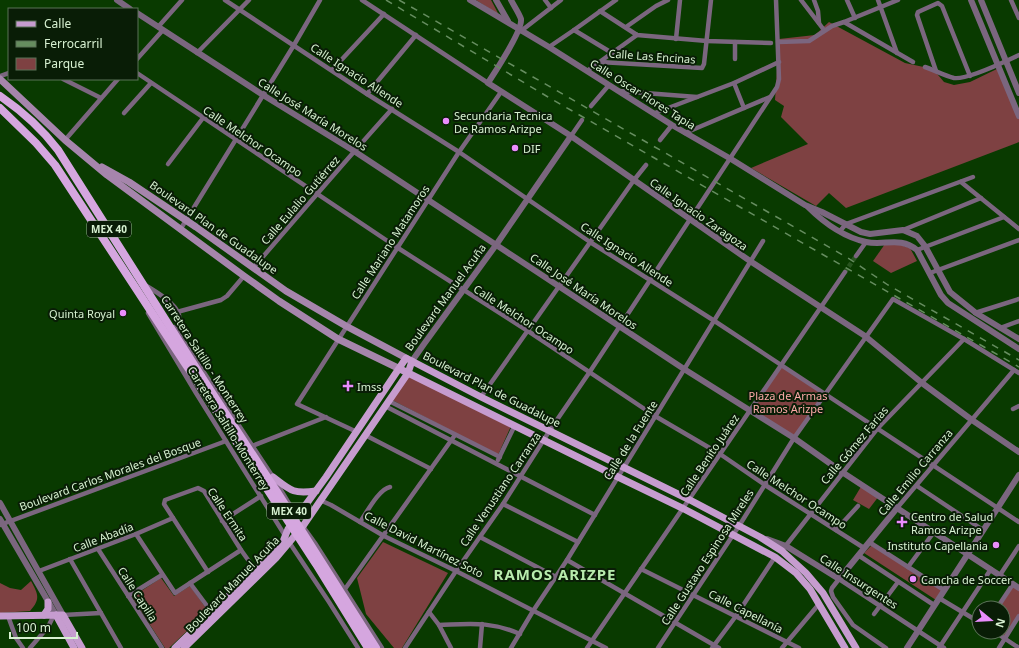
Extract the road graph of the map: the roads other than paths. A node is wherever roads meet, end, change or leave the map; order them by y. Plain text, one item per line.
1 (116, 0) edge
2 (182, 0) edge
3 (225, 0) edge
4 (250, 0) edge
5 (320, 0) edge
6 (362, 0) edge
7 (470, 0) edge
8 (496, 0) edge
9 (511, 0) edge
10 (545, 0) edge
11 (561, 0) edge
12 (616, 0) edge
13 (668, 0) edge
14 (680, 0) edge
15 (711, 0) edge
16 (776, 0) edge
17 (801, 0) edge
18 (814, 0) edge
19 (847, 0) edge
20 (878, 0) edge
21 (898, 0) edge
22 (971, 0) edge
23 (981, 0) edge
24 (1011, 0) edge
25 (128, 8) edge
26 (551, 8) junction
27 (881, 8) junction
28 (240, 10) junction
29 (600, 11) junction
30 (138, 14) edge
31 (384, 14) junction
32 (855, 18) junction
33 (1019, 18) edge
34 (819, 22) junction
35 (844, 22) junction
36 (509, 23) junction
37 (626, 27) junction
38 (161, 29) junction
39 (520, 30) junction
40 (574, 30) junction
41 (824, 30) junction
42 (416, 35) junction
43 (637, 35) junction
44 (676, 39) junction
45 (707, 41) junction
46 (735, 42) junction
47 (778, 42) junction
48 (771, 43) dead end
49 (294, 45) junction
50 (549, 47) junction
51 (197, 53) junction
52 (612, 53) junction
53 (897, 53) junction
54 (1019, 55) edge
55 (138, 58) edge
56 (735, 59) dead end
57 (1006, 61) junction
58 (600, 62) junction
59 (779, 62) junction
60 (914, 62) dead end
61 (997, 64) junction
62 (925, 67) dead end
63 (332, 70) junction
64 (587, 71) junction
65 (936, 71) junction
66 (138, 75) edge
67 (970, 76) junction
68 (0, 79) edge
69 (65, 80) edge
70 (117, 80) edge
71 (151, 83) junction
72 (488, 83) junction
73 (734, 83) junction
74 (609, 85) junction
75 (1018, 89) edge
76 (1008, 90) junction
77 (0, 91) edge
78 (619, 91) junction
79 (501, 92) junction
80 (367, 94) junction
81 (263, 95) junction
82 (0, 96) edge
83 (699, 97) junction
84 (770, 97) junction
85 (101, 98) junction
86 (14, 106) junction
87 (591, 106) dead end
88 (0, 108) edge
89 (744, 108) junction
90 (392, 109) junction
91 (124, 113) dead end
92 (655, 113) junction
93 (1019, 116) edge
94 (203, 118) junction
95 (582, 120) dead end
96 (672, 125) junction
97 (685, 133) junction
98 (571, 136) junction
99 (65, 140) junction
100 (660, 140) dead end
101 (235, 141) junction
102 (354, 151) junction
103 (459, 152) junction
104 (731, 159) junction
105 (168, 164) dead end
106 (97, 165) junction
107 (646, 165) dead end
108 (973, 176) dead end
109 (634, 180) junction
110 (961, 182) junction
111 (317, 195) junction
112 (981, 198) junction
113 (528, 199) junction
114 (429, 200) junction
115 (805, 205) junction
116 (1004, 217) junction
117 (186, 220) junction
118 (690, 220) junction
119 (846, 224) junction
120 (1019, 229) edge
121 (180, 230) junction
122 (903, 230) junction
123 (840, 231) junction
124 (1019, 240) edge
125 (763, 241) dead end
126 (590, 242) junction
127 (866, 242) junction
128 (496, 245) junction
129 (925, 246) junction
130 (398, 248) junction
131 (917, 250) junction
132 (856, 256) tunnel mouth
133 (750, 261) junction
134 (254, 267) junction
135 (937, 270) junction
136 (845, 272) tunnel mouth
137 (930, 273) junction
138 (244, 276) junction
139 (650, 281) junction
140 (141, 282) junction
141 (559, 287) junction
142 (463, 290) junction
143 (142, 296) junction
144 (1019, 299) edge
145 (821, 307) junction
146 (177, 312) junction
147 (976, 313) junction
148 (164, 316) junction
149 (968, 317) junction
150 (713, 320) junction
151 (1019, 321) edge
152 (346, 326) junction
153 (620, 328) junction
154 (1000, 328) junction
155 (178, 332) junction
156 (528, 332) junction
157 (865, 336) junction
158 (338, 339) junction
159 (1019, 339) edge
160 (964, 340) junction
161 (1019, 349) edge
162 (409, 360) junction
163 (781, 365) junction
164 (400, 369) junction
165 (684, 370) junction
166 (1014, 370) junction
167 (408, 373) junction
168 (589, 373) junction
169 (1019, 373) edge
170 (198, 376) junction
171 (922, 383) junction
172 (826, 395) junction
173 (481, 397) junction
174 (387, 403) junction
175 (1019, 406) edge
176 (1013, 409) dead end
177 (410, 411) junction
178 (751, 411) junction
179 (655, 416) junction
180 (326, 417) junction
181 (406, 417) junction
182 (972, 420) junction
183 (437, 425) junction
184 (515, 425) junction
185 (877, 429) junction
186 (433, 430) junction
187 (550, 430) junction
188 (357, 432) junction
189 (365, 435) junction
190 (455, 435) junction
191 (794, 438) junction
192 (451, 440) junction
193 (544, 440) junction
194 (226, 441) junction
195 (252, 446) junction
196 (484, 449) junction
197 (1019, 452) edge
198 (480, 454) junction
199 (720, 454) junction
200 (500, 457) junction
201 (496, 463) junction
202 (934, 466) junction
203 (624, 468) junction
204 (431, 469) junction
205 (842, 472) junction
206 (1019, 475) edge
207 (520, 476) junction
208 (273, 478) junction
209 (618, 478) junction
210 (765, 485) junction
211 (917, 486) junction
212 (390, 487) dead end
213 (316, 491) junction
214 (260, 496) junction
215 (320, 500) junction
216 (690, 500) junction
217 (0, 503) edge
218 (503, 504) junction
219 (290, 505) junction
220 (858, 506) dead end
221 (897, 508) junction
222 (997, 508) junction
223 (684, 509) junction
224 (810, 513) junction
225 (595, 515) junction
226 (173, 518) junction
227 (274, 518) junction
228 (298, 518) junction
229 (10, 520) junction
230 (222, 521) junction
231 (360, 522) junction
232 (1019, 522) edge
233 (1, 523) edge
234 (303, 526) junction
235 (738, 526) junction
236 (836, 530) junction
237 (983, 530) junction
238 (934, 532) junction
239 (136, 534) junction
240 (732, 535) junction
241 (384, 536) junction
242 (480, 537) junction
243 (287, 538) junction
244 (578, 542) junction
245 (869, 542) junction
246 (315, 543) junction
247 (1019, 546) edge
248 (784, 548) junction
249 (864, 548) junction
250 (98, 549) junction
251 (241, 550) junction
252 (968, 553) junction
253 (858, 555) junction
254 (775, 557) junction
255 (70, 559) junction
256 (301, 559) junction
257 (567, 560) junction
258 (908, 567) junction
259 (641, 569) junction
260 (991, 569) junction
261 (39, 571) junction
262 (456, 571) junction
263 (208, 572) junction
264 (257, 573) junction
265 (162, 575) junction
266 (1000, 575) junction
267 (556, 577) junction
268 (840, 579) junction
269 (898, 582) junction
270 (190, 583) junction
271 (1013, 584) junction
272 (1019, 588) edge
273 (344, 589) junction
274 (944, 590) junction
275 (624, 594) junction
276 (694, 594) junction
277 (128, 596) junction
278 (939, 598) junction
279 (1002, 600) edge
280 (48, 602) junction
281 (819, 604) junction
282 (934, 605) junction
283 (880, 606) junction
284 (533, 611) junction
285 (429, 612) junction
286 (962, 612) junction
287 (100, 613) junction
288 (874, 614) dead end
289 (44, 615) junction
290 (58, 615) junction
291 (0, 616) edge
292 (8, 616) junction
293 (214, 616) junction
294 (736, 616) junction
295 (1019, 616) edge
296 (971, 617) edge
297 (675, 623) junction
298 (482, 624) junction
299 (439, 625) junction
300 (1011, 629) edge
301 (918, 631) junction
302 (520, 634) junction
303 (1004, 640) edge
304 (1007, 640) edge
305 (592, 641) junction
306 (788, 642) junction
307 (713, 646) edge
308 (941, 647) edge
309 (23, 648) edge
310 (30, 648) edge
311 (74, 648) edge
312 (82, 648) edge
313 (121, 648) edge
314 (162, 648) edge
315 (175, 648) edge
316 (184, 648) edge
317 (358, 648) edge
318 (368, 648) edge
319 (376, 648) edge
320 (382, 648) edge
321 (405, 648) edge
322 (451, 648) edge
323 (480, 648) edge
324 (511, 648) edge
325 (588, 648) edge
326 (606, 648) edge
327 (658, 648) edge
328 (720, 648) edge
329 (782, 648) edge
330 (799, 648) edge
331 (845, 648) edge
332 (856, 648) edge
333 (886, 648) edge
334 (907, 648) edge
335 (998, 648) edge
336 (1019, 648) edge

1 - 25 street
2 - 38 street
3 - 28 street, Calle Ignacio Allende
4 - 28 street
5 - 49 street
6 - 31 street, Calle Ignacio Zaragoza
7 - 36 street, Calle Oscar Flores Tapia
8 - 36 street
9 - 39 street
10 - 26 street
11 - 26 street
12 - 29 street
13 - 37 street
14 - 44 street
15 - 45 street
16 - 47 street, Calle Venustiano Carranza
17 - 34 street
18 - 34 street
19 - 32 street
20 - 27 street
21 - 27 street
22 - 61 street
23 - 57 street
24 - 33 street
26 - 39 street
27 - 32 street
27 - 53 street
28 - 49 street, Calle Ignacio Allende
28 - 51 street
29 - 37 street
29 - 40 street
30 - 38 street, Calle José María Morelos
31 - 42 street, Calle Ignacio Zaragoza
31 - 63 street
32 - 35 street
34 - 41 street
35 - 41 street
35 - 53 street
36 - 39 street, Calle Oscar Flores Tapia
37 - 43 street
38 - 51 street, Calle José María Morelos
38 - 55 street
39 - 50 street, Calle Oscar Flores Tapia
39 - 72 street
40 - 50 street
40 - 52 street
41 - 47 street
42 - 72 street, Calle Ignacio Zaragoza
42 - 80 street
43 - 44 street
43 - 52 street
44 - 45 street
45 - 46 street
45 - 58 street, Calle Las Encinas
46 - 48 street
46 - 56 street
47 - 59 street, Calle Venustiano Carranza
49 - 63 street, Calle Ignacio Allende
49 - 81 street
50 - 64 street, Calle Oscar Flores Tapia
51 - 81 street, Calle José María Morelos
52 - 58 street
53 - 60 street
54 - 57 street
57 - 61 street
57 - 75 street
58 - 64 street
59 - 73 street
59 - 84 street, Calle Venustiano Carranza
61 - 67 street
61 - 76 street
62 - 65 street
63 - 80 street, Calle Ignacio Allende
64 - 74 street, Calle Oscar Flores Tapia
65 - 67 street
65 - 67 street
66 - 71 street, Calle Melchor Ocampo
68 - 99 main road, Boulevard Plan de Guadalupe
69 - 85 street
70 - 85 street
71 - 91 street
71 - 94 street, Calle Melchor Ocampo
72 - 79 street, Calle Ignacio Zaragoza
73 - 83 street
73 - 89 street
74 - 78 street, Calle Oscar Flores Tapia
74 - 87 street
75 - 76 street
76 - 93 street
77 - 86 highway
78 - 83 street
78 - 92 street, Calle Oscar Flores Tapia
79 - 98 street, Calle Ignacio Zaragoza
79 - 103 street, Calle Mariano Matamoros
80 - 90 street, Calle Ignacio Allende
81 - 101 street
81 - 102 street, Calle José María Morelos
82 - 86 highway, Carretera Saltillo - Monterrey / MEX 40
83 - 92 street
84 - 89 street
84 - 104 street, Calle Venustiano Carranza
85 - 99 street
86 - 140 highway, Carretera Saltillo - Monterrey / MEX 40
88 - 143 highway, Carretera Saltillo - Monterrey / MEX 40
89 - 97 street
90 - 102 street, Calle Eulalio Gutiérrez
90 - 103 street, Calle Ignacio Allende
92 - 96 street, Calle Oscar Flores Tapia
94 - 101 street, Calle Melchor Ocampo
94 - 105 street
95 - 98 street, Boulevard Manuel Acuña
96 - 97 street, Calle Oscar Flores Tapia
96 - 100 street
97 - 104 street, Calle Oscar Flores Tapia
98 - 109 street, Calle Ignacio Zaragoza
98 - 113 street, Boulevard Manuel Acuña
99 - 106 main road, Boulevard Plan de Guadalupe
101 - 111 street, Calle Melchor Ocampo
101 - 117 street
102 - 111 street, Calle Eulalio Gutiérrez
102 - 114 street, Calle José María Morelos
103 - 113 street, Calle Ignacio Allende
103 - 114 street, Calle Mariano Matamoros
104 - 115 street, Calle Oscar Flores Tapia
104 - 118 street, Calle Venustiano Carranza
106 - 117 main road, Boulevard Plan de Guadalupe
106 - 121 main road, Boulevard Plan de Guadalupe
107 - 109 street
108 - 110 street
109 - 118 street, Calle Ignacio Zaragoza
109 - 126 street
110 - 112 street
110 - 119 street
111 - 130 street, Calle Melchor Ocampo
111 - 134 street, Calle Eulalio Gutiérrez
112 - 116 street
112 - 122 street
113 - 126 street, Calle Ignacio Allende
113 - 128 street, Boulevard Manuel Acuña
114 - 128 street, Calle José María Morelos
114 - 130 street, Calle Mariano Matamoros
115 - 119 street, Calle Oscar Flores Tapia
115 - 123 street, Calle Oscar Flores Tapia
116 - 120 street
116 - 129 street
117 - 121 street
117 - 134 main road, Boulevard Plan de Guadalupe
118 - 133 street, Calle Ignacio Zaragoza
118 - 139 street, Calle Venustiano Carranza
119 - 122 street, Calle Oscar Flores Tapia
119 - 123 street
121 - 138 main road, Boulevard Plan de Guadalupe
122 - 129 street
123 - 127 street, Calle Oscar Flores Tapia
124 - 135 street
125 - 133 street, Calle de la Fuente
126 - 139 street, Calle Ignacio Allende
126 - 141 street
127 - 131 street, Calle Oscar Flores Tapia
127 - 132 street
128 - 141 street, Calle José María Morelos
128 - 142 street, Boulevard Manuel Acuña
129 - 131 street
129 - 135 street
130 - 142 street, Calle Melchor Ocampo
130 - 152 street, Calle Mariano Matamoros
131 - 137 street
133 - 145 street, Calle Ignacio Zaragoza
133 - 150 street, Calle de la Fuente
134 - 152 main road, Boulevard Plan de Guadalupe
135 - 137 street
135 - 147 street
136 - 145 street, Calle Benito Juárez
137 - 149 street
138 - 146 street
138 - 158 main road, Boulevard Plan de Guadalupe
139 - 150 street, Calle Ignacio Allende
139 - 153 street, Calle Venustiano Carranza
140 - 146 street
140 - 148 highway, Carretera Saltillo - Monterrey / MEX 40
141 - 153 street, Calle José María Morelos
141 - 156 street
142 - 156 street, Calle Melchor Ocampo
142 - 162 street, Boulevard Manuel Acuña
143 - 170 highway, Carretera Saltillo - Monterrey / MEX 40
143 - 194 street, Carretera Saltillo-Monterrey
144 - 147 street
145 - 157 street, Calle Ignacio Zaragoza
145 - 163 street, Calle Benito Juárez
146 - 155 street
147 - 149 street
147 - 154 street
148 - 155 street, Carretera Saltillo-Monterrey
148 - 170 highway, Carretera Saltillo - Monterrey / MEX 40
149 - 161 street
150 - 163 street, Calle Ignacio Allende
150 - 165 street, Calle de la Fuente
151 - 154 street
152 - 158 street, Calle Mariano Matamoros
152 - 162 main road, Boulevard Plan de Guadalupe
153 - 165 street, Calle José María Morelos
153 - 168 street, Calle Venustiano Carranza
154 - 159 street
155 - 195 street, Carretera Saltillo-Monterrey
156 - 168 street, Calle Melchor Ocampo
156 - 173 street
157 - 160 street, Calle Gustavo Espinosa Mireles
157 - 171 street, Calle Ignacio Zaragoza
157 - 172 street, Calle Gustavo Espinosa Mireles
158 - 164 main road, Boulevard Plan de Guadalupe
158 - 180 street, Calle Mariano Matamoros
160 - 166 street
160 - 171 street, Calle Gómez Farías
162 - 164 main road, Boulevard Manuel Acuña
162 - 167 main road, Boulevard Manuel Acuña
162 - 173 main road, Boulevard Plan de Guadalupe
163 - 172 street, Calle Ignacio Allende
163 - 178 street, Calle Benito Juárez
164 - 167 main road, Boulevard Plan de Guadalupe
164 - 188 main road, Boulevard Manuel Acuña
165 - 178 street, Calle José María Morelos
165 - 179 street, Calle de la Fuente
166 - 169 street
166 - 182 street, Calle Emilio Carranza
167 - 174 main road, Boulevard Manuel Acuña
167 - 184 main road, Boulevard Plan de Guadalupe
168 - 179 street, Calle Melchor Ocampo
168 - 187 street, Calle Venustiano Carranza
170 - 318 highway, Carretera Saltillo - Monterrey / MEX 40, bridge
170 - 319 highway, Carretera Saltillo - Monterrey / MEX 40, bridge
171 - 182 street, Calle Ignacio Zaragoza
171 - 185 street, Calle Gómez Farías
172 - 185 street, Calle Ignacio Allende
172 - 191 street, Calle Gustavo Espinosa Mireles
173 - 187 main road, Boulevard Plan de Guadalupe
174 - 177 street
174 - 181 street
174 - 189 main road, Boulevard Manuel Acuña
175 - 176 street
177 - 181 street
177 - 183 street
178 - 191 street, Calle José María Morelos
178 - 199 street, Calle Benito Juárez
179 - 199 street, Calle Melchor Ocampo
179 - 203 street, Calle de la Fuente
180 - 188 street
180 - 195 street
181 - 186 street
182 - 197 street, Calle Ignacio Zaragoza
182 - 202 street, Calle Emilio Carranza
183 - 186 street
183 - 190 street
184 - 193 main road, Boulevard Plan de Guadalupe
184 - 200 street
185 - 202 street, Calle Ignacio Allende
185 - 205 street, Calle Gómez Farías
186 - 192 street
187 - 193 street, Calle Venustiano Carranza
187 - 203 main road, Boulevard Plan de Guadalupe
188 - 213 main road, Boulevard Manuel Acuña
189 - 204 street
189 - 215 main road, Boulevard Manuel Acuña
190 - 192 street
190 - 196 street
191 - 205 street, Calle José María Morelos
191 - 210 street, Calle Gustavo Espinosa Mireles
192 - 198 street
192 - 204 street
193 - 207 street, Calle Venustiano Carranza
193 - 209 main road, Boulevard Plan de Guadalupe
194 - 214 street, Carretera Saltillo-Monterrey
194 - 229 street, Boulevard Carlos Morales del Bosque
195 - 208 street, Carretera Saltillo-Monterrey
196 - 198 street
196 - 200 street
198 - 201 street
199 - 210 street, Calle Melchor Ocampo
199 - 216 street, Calle Benito Juárez
200 - 201 street
201 - 207 street
202 - 211 street, Calle Emilio Carranza
202 - 222 street, Calle Ignacio Allende
203 - 209 street, Calle de la Fuente
203 - 216 main road, Boulevard Plan de Guadalupe
204 - 241 street
205 - 221 street, Calle José María Morelos
205 - 224 street, Calle Gómez Farías
206 - 222 street
207 - 218 street, Calle Venustiano Carranza
207 - 225 street
208 - 213 main road
208 - 219 street, Carretera Saltillo-Monterrey
209 - 223 main road, Boulevard Plan de Guadalupe
209 - 225 street, Calle de la Fuente
210 - 224 street, Calle Melchor Ocampo
210 - 235 street, Calle Gustavo Espinosa Mireles
211 - 221 street, Calle Emilio Carranza
211 - 237 street
212 - 231 street
213 - 228 main road, Boulevard Manuel Acuña
214 - 227 street, Carretera Saltillo-Monterrey
214 - 230 street
215 - 231 street, Calle David Martínez Soto
215 - 234 main road, Boulevard Manuel Acuña
216 - 223 street, Calle Benito Juárez
216 - 235 main road, Boulevard Plan de Guadalupe
217 - 229 street
218 - 242 street, Calle Venustiano Carranza
218 - 244 street
219 - 227 street
219 - 228 street, Carretera Saltillo-Monterrey
220 - 236 street
221 - 238 street, Calle José María Morelos
221 - 245 street, Calle Emilio Carranza
222 - 232 street, Calle Ignacio Allende
222 - 237 street
223 - 240 main road, Boulevard Plan de Guadalupe
223 - 259 street, Calle Benito Juárez
224 - 236 street, Calle Melchor Ocampo
224 - 248 street, Calle Gómez Farías
225 - 244 street, Calle de la Fuente
226 - 230 street, Calle Ermita
226 - 239 street, Calle Abadía
226 - 263 street
227 - 243 street, Carretera Saltillo-Monterrey
228 - 234 street, Carretera Saltillo-Monterrey
228 - 243 main road, Boulevard Manuel Acuña
229 - 233 street, Boulevard Carlos Morales del Bosque
229 - 261 street
230 - 251 street, Calle Ermita
231 - 241 street, Calle David Martínez Soto
233 - 280 street
234 - 243 main road, Boulevard Manuel Acuña
234 - 246 street, Carretera Saltillo-Monterrey
235 - 240 street, Calle Gustavo Espinosa Mireles
235 - 248 main road, Boulevard Plan de Guadalupe
236 - 249 street, Calle Melchor Ocampo
237 - 252 street
238 - 252 street, Calle José María Morelos
238 - 258 street
239 - 250 street, Calle Abadía
239 - 265 street
240 - 254 main road, Boulevard Plan de Guadalupe
240 - 276 street, Calle Gustavo Espinosa Mireles
241 - 262 street, Calle David Martínez Soto
241 - 273 street
242 - 262 street, Calle Venustiano Carranza
242 - 267 street
243 - 256 street, Carretera Saltillo-Monterrey
243 - 264 main road, Boulevard Manuel Acuña
244 - 257 street, Calle de la Fuente
245 - 249 street, Calle Emilio Carranza
245 - 258 street
246 - 256 street
246 - 273 street, Carretera Saltillo-Monterrey
247 - 266 street
248 - 268 street, Calle Insurgentes
248 - 332 main road, Boulevard Plan de Guadalupe
249 - 253 street, Calle Emilio Carranza
250 - 255 street, Calle Abadía
250 - 277 street, Calle Capilla
251 - 263 street
251 - 264 street, Calle Ermita
252 - 260 street, Calle José María Morelos
252 - 274 street
253 - 268 street, Calle Emilio Carranza
253 - 269 street
254 - 281 main road, Boulevard Plan de Guadalupe
254 - 294 street
255 - 261 street, Calle Abadía
255 - 287 street
256 - 317 street, Carretera Saltillo-Monterrey
257 - 267 street, Calle de la Fuente
257 - 275 street
258 - 274 street
259 - 275 street, Calle Benito Juárez
259 - 276 street, Calle Capellanía
260 - 266 street, Calle José María Morelos
260 - 286 street
261 - 290 street
262 - 284 street, Calle David Martínez Soto
262 - 285 street, Calle Venustiano Carranza
263 - 270 street
264 - 293 main road, Boulevard Manuel Acuña
265 - 270 street
265 - 277 street
266 - 271 street, Calle José María Morelos
267 - 284 street, Calle de la Fuente
268 - 283 street, Calle Insurgentes
268 - 333 street, Calle Emilio Carranza
269 - 282 street
269 - 283 street
270 - 293 street
271 - 272 street, Calle José María Morelos
271 - 279 street
273 - 320 street, Carretera Saltillo-Monterrey
274 - 278 street
275 - 297 street
275 - 305 street, Calle Benito Juárez
276 - 294 street, Calle Capellanía
276 - 297 street, Calle Gustavo Espinosa Mireles
277 - 314 street, Calle Capilla
278 - 282 street
278 - 286 street
280 - 289 main road
280 - 290 street
281 - 306 street
281 - 331 main road, Boulevard Plan de Guadalupe
282 - 301 street
283 - 288 street
283 - 301 street, Calle Insurgentes
284 - 302 street, Calle de la Fuente
284 - 305 street, Calle David Martínez Soto
285 - 299 street
285 - 321 street, Calle Venustiano Carranza
286 - 296 street
286 - 308 street
287 - 290 street
287 - 313 street
289 - 290 main road
289 - 292 main road
290 - 310 street
290 - 311 main road
290 - 312 main road
291 - 292 main road
292 - 309 street
293 - 315 main road, Boulevard Manuel Acuña
293 - 316 main road, Boulevard Manuel Acuña
294 - 306 street, Calle Capellanía
294 - 307 street
295 - 300 street
297 - 307 street
297 - 327 street, Calle Gustavo Espinosa Mireles
298 - 299 street
298 - 302 street
298 - 323 street
299 - 322 street
301 - 308 street, Calle Insurgentes
301 - 334 street
302 - 324 street, Calle de la Fuente
303 - 335 street
304 - 336 street
305 - 325 street, Calle Benito Juárez
305 - 326 street, Calle David Martínez Soto
306 - 329 street
306 - 330 street, Calle Capellanía
307 - 328 street

